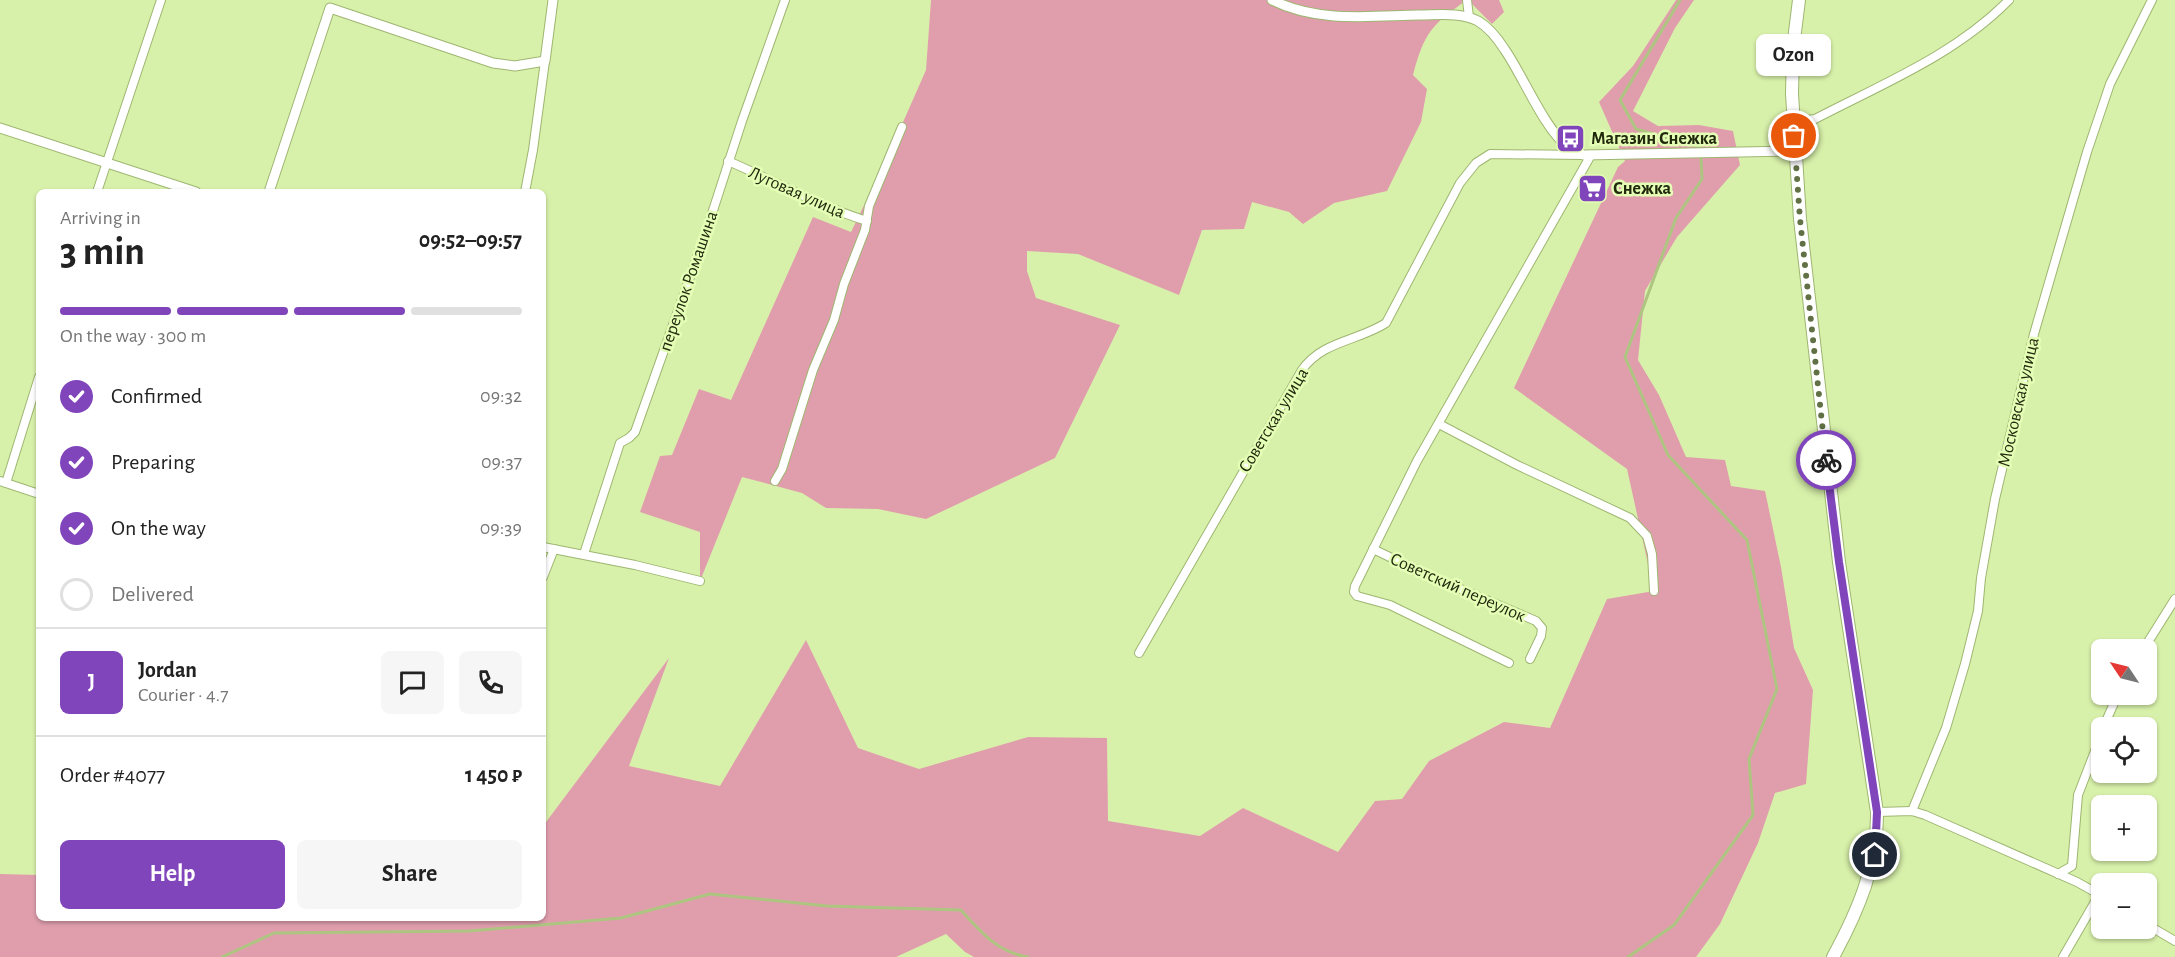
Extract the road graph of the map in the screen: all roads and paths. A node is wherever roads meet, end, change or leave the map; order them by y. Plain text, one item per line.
1 (161, 0) edge
2 (553, 0) edge
3 (785, 0) edge
4 (1272, 0) edge
5 (1467, 0) edge
6 (1799, 0) edge
7 (2009, 0) edge
8 (2152, 0) edge
9 (332, 4) edge
10 (1469, 17) junction
11 (545, 61) junction
12 (1793, 122) junction
13 (902, 127) dead end
14 (0, 128) edge
15 (1794, 151) junction
16 (1587, 155) junction
17 (728, 161) junction
18 (107, 162) junction
19 (99, 189) edge
20 (187, 189) edge
21 (270, 189) edge
22 (526, 189) edge
23 (867, 221) junction
24 (36, 386) edge
25 (1439, 424) junction
26 (775, 481) dead end
27 (3, 482) edge
28 (36, 493) edge
29 (546, 548) edge
30 (554, 549) junction
31 (1373, 549) junction
32 (584, 554) junction
33 (546, 569) edge
34 (700, 581) dead end
35 (1654, 591) dead end
36 (2175, 599) edge
37 (2150, 639) edge
38 (1139, 653) dead end
39 (1530, 659) dead end
40 (1509, 663) dead end
41 (2091, 761) edge
42 (1912, 811) junction
43 (1877, 812) junction
44 (2058, 874) junction
45 (2091, 891) edge
46 (2091, 911) edge
47 (2157, 930) edge
48 (2175, 941) edge
49 (1833, 957) edge
50 (2064, 957) edge

1 - 18 street
2 - 11 street
3 - 17 street, переулок Ромашина
4 - 10 street
5 - 10 street
6 - 12 main road
7 - 12 street
8 - 42 street, Московская улица
9 - 11 street
9 - 21 street
10 - 16 street
11 - 22 street
12 - 15 main road
13 - 23 street
14 - 18 street
15 - 16 street
15 - 43 main road
16 - 25 street
16 - 38 street, Советская улица
17 - 23 street, Луговая улица
17 - 32 street, переулок Ромашина
18 - 19 street
18 - 20 street
23 - 26 street
24 - 27 street
25 - 31 street
25 - 35 street
27 - 28 street
29 - 30 street
30 - 32 street
30 - 33 street
31 - 39 street, Советский переулок
31 - 40 street
32 - 34 street
36 - 37 street
41 - 44 street
42 - 43 street
42 - 44 street
43 - 49 main road
44 - 45 street
46 - 50 street
47 - 48 street

